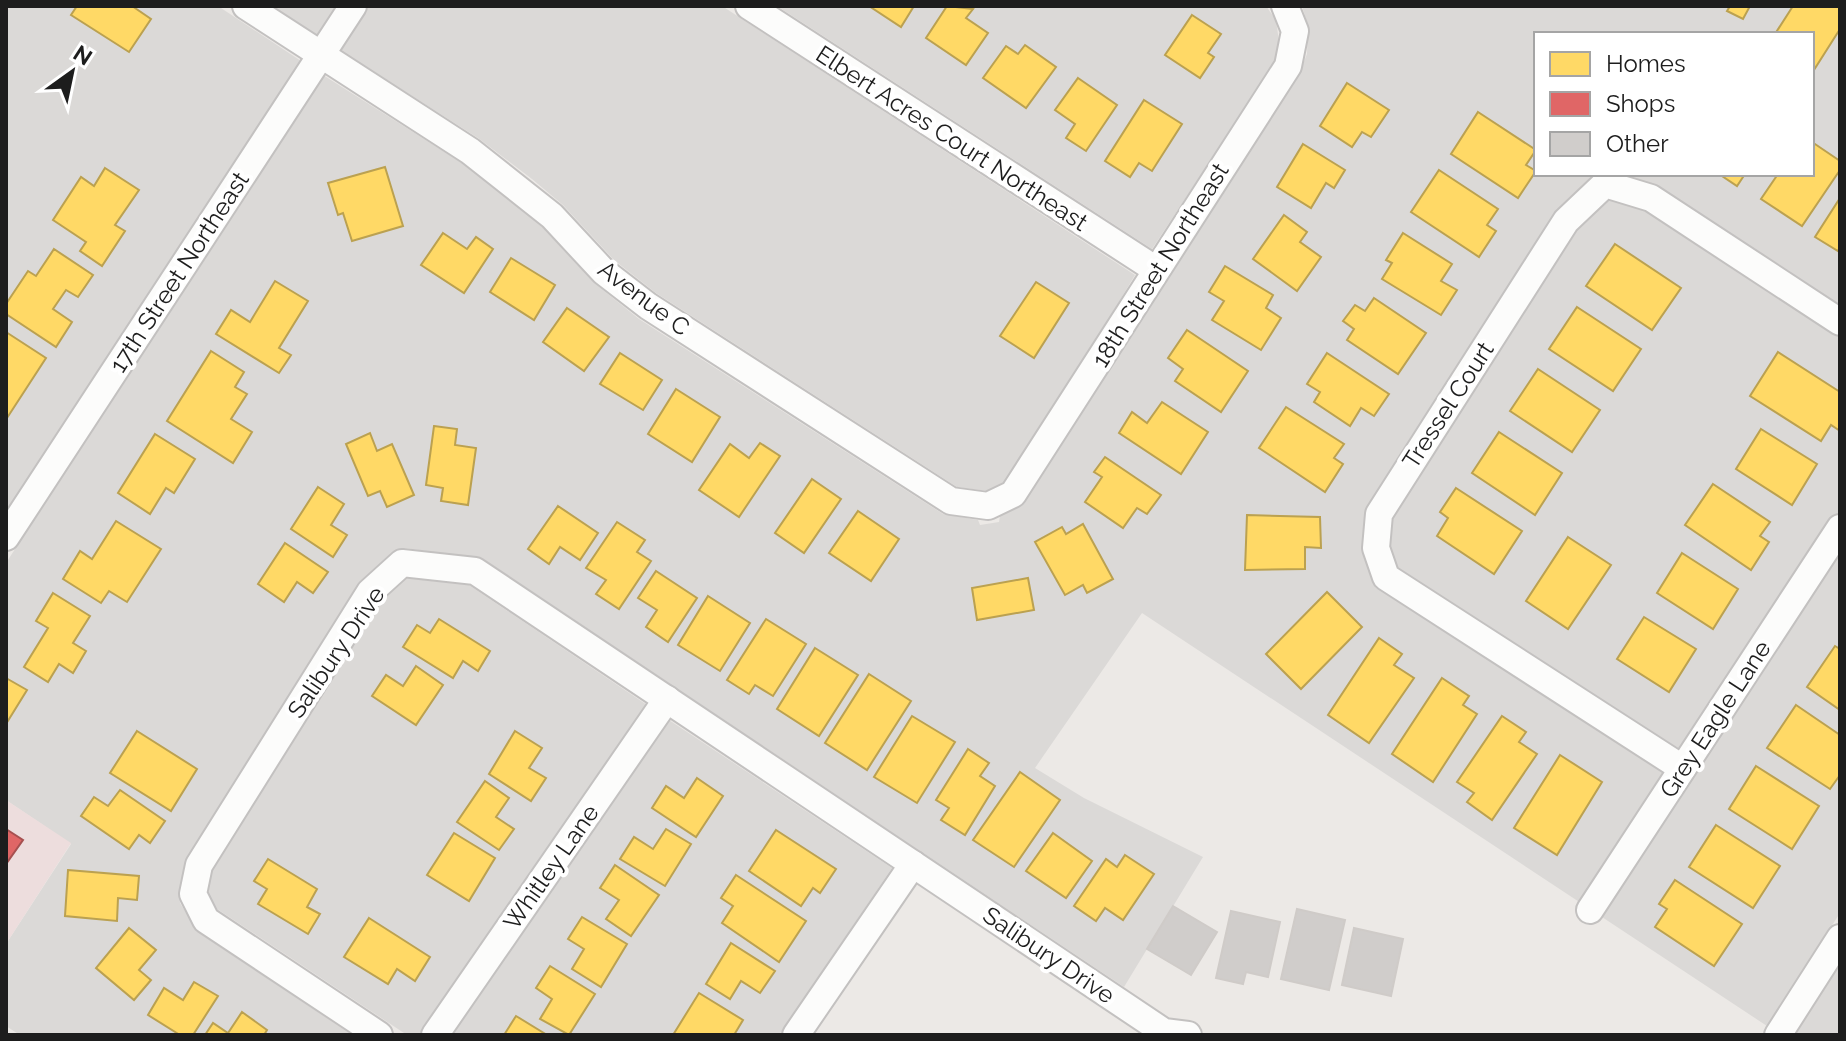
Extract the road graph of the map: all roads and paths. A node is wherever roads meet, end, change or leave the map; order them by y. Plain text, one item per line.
1 (246, 6) edge
2 (353, 6) edge
3 (749, 6) edge
4 (1285, 6) edge
5 (320, 55) junction
6 (1155, 269) junction
7 (1840, 322) edge
8 (988, 506) joint
9 (1840, 528) edge
10 (6, 537) edge
11 (667, 699) junction
12 (1682, 768) junction
13 (913, 864) junction
14 (1590, 910) dead end
15 (1840, 938) edge
16 (379, 1035) edge
17 (435, 1035) edge
18 (796, 1035) edge
19 (1188, 1035) edge
20 (1778, 1035) edge

1 - 5 street, Avenue C
2 - 5 street, 17th Street Northeast
3 - 6 street, Elbert Acres Court Northeast
4 - 6 street, 18th Street Northeast
5 - 8 street, Avenue C
5 - 10 street, 17th Street Northeast
6 - 8 street, 18th Street Northeast
7 - 12 street, Tressel Court
9 - 12 street, Grey Eagle Lane
11 - 13 street, Salibury Drive
11 - 16 street, Salibury Drive
11 - 17 street, Whitley Lane
12 - 14 street, Grey Eagle Lane
13 - 18 street
13 - 19 street, Salibury Drive
15 - 20 street

